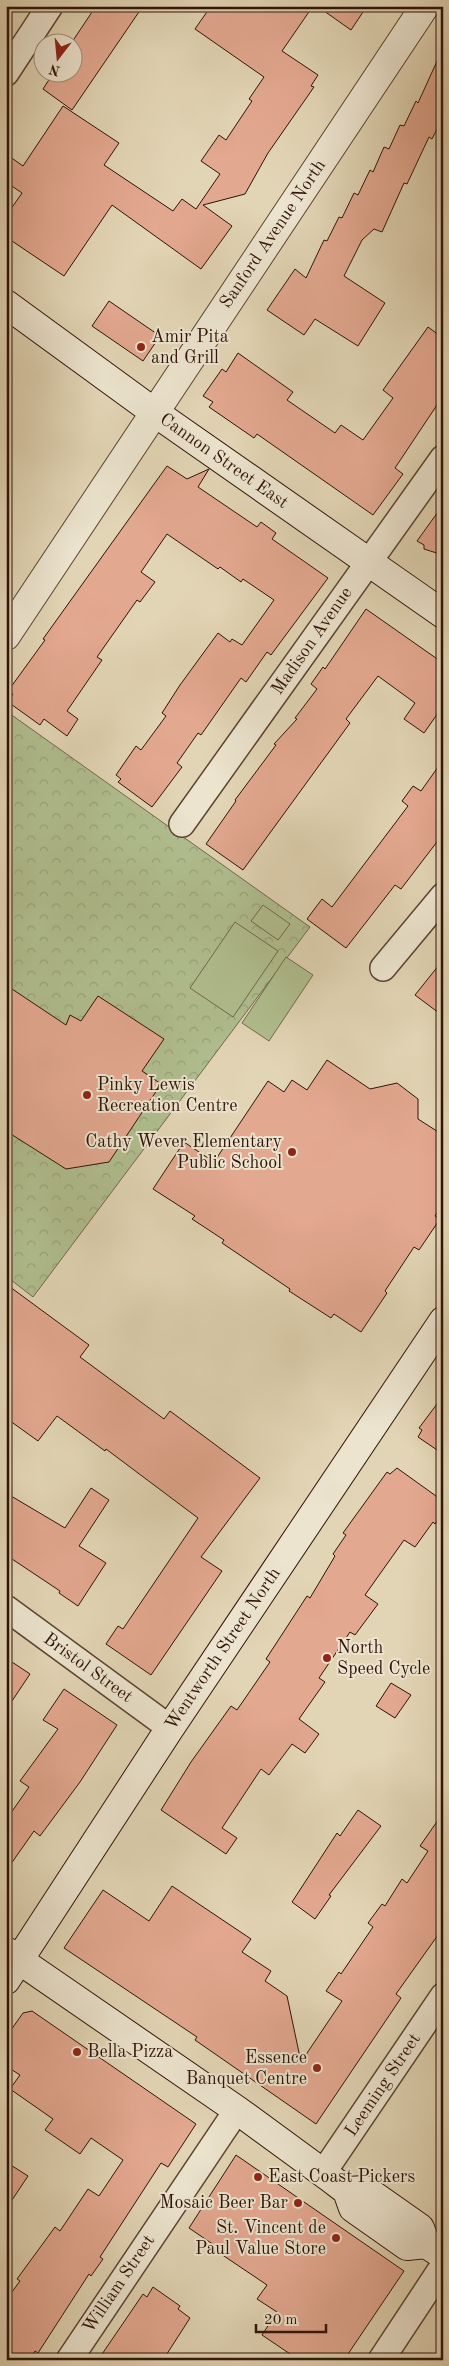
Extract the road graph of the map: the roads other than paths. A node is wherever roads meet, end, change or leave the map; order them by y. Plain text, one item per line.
1 (50, 6) edge
2 (424, 6) edge
3 (6, 73) edge
4 (6, 304) edge
5 (154, 412) junction
6 (443, 458) edge
7 (368, 562) junction
8 (443, 614) edge
9 (6, 636) edge
10 (182, 824) dead end
11 (443, 896) edge
12 (383, 968) dead end
13 (443, 1321) edge
14 (6, 1608) edge
15 (170, 1728) junction
16 (11, 1963) edge
17 (443, 1996) edge
18 (237, 2110) junction
19 (323, 2174) junction
20 (434, 2250) edge
21 (443, 2266) edge
22 (69, 2360) edge
23 (381, 2360) edge

1 - 3 street
2 - 5 main road, Sanford Avenue North
4 - 5 main road, Cannon Street East
5 - 7 main road, Cannon Street East
5 - 9 main road, Sanford Avenue North
6 - 7 street, Madison Avenue
7 - 8 main road, Cannon Street East
7 - 10 street, Madison Avenue
11 - 12 street
13 - 15 main road, Wentworth Street North
14 - 15 street, Bristol Street
15 - 16 main road, Wentworth Street North
16 - 18 main road
17 - 19 street, Leeming Street
18 - 19 main road
18 - 22 street, William Street
19 - 20 main road
21 - 23 street

